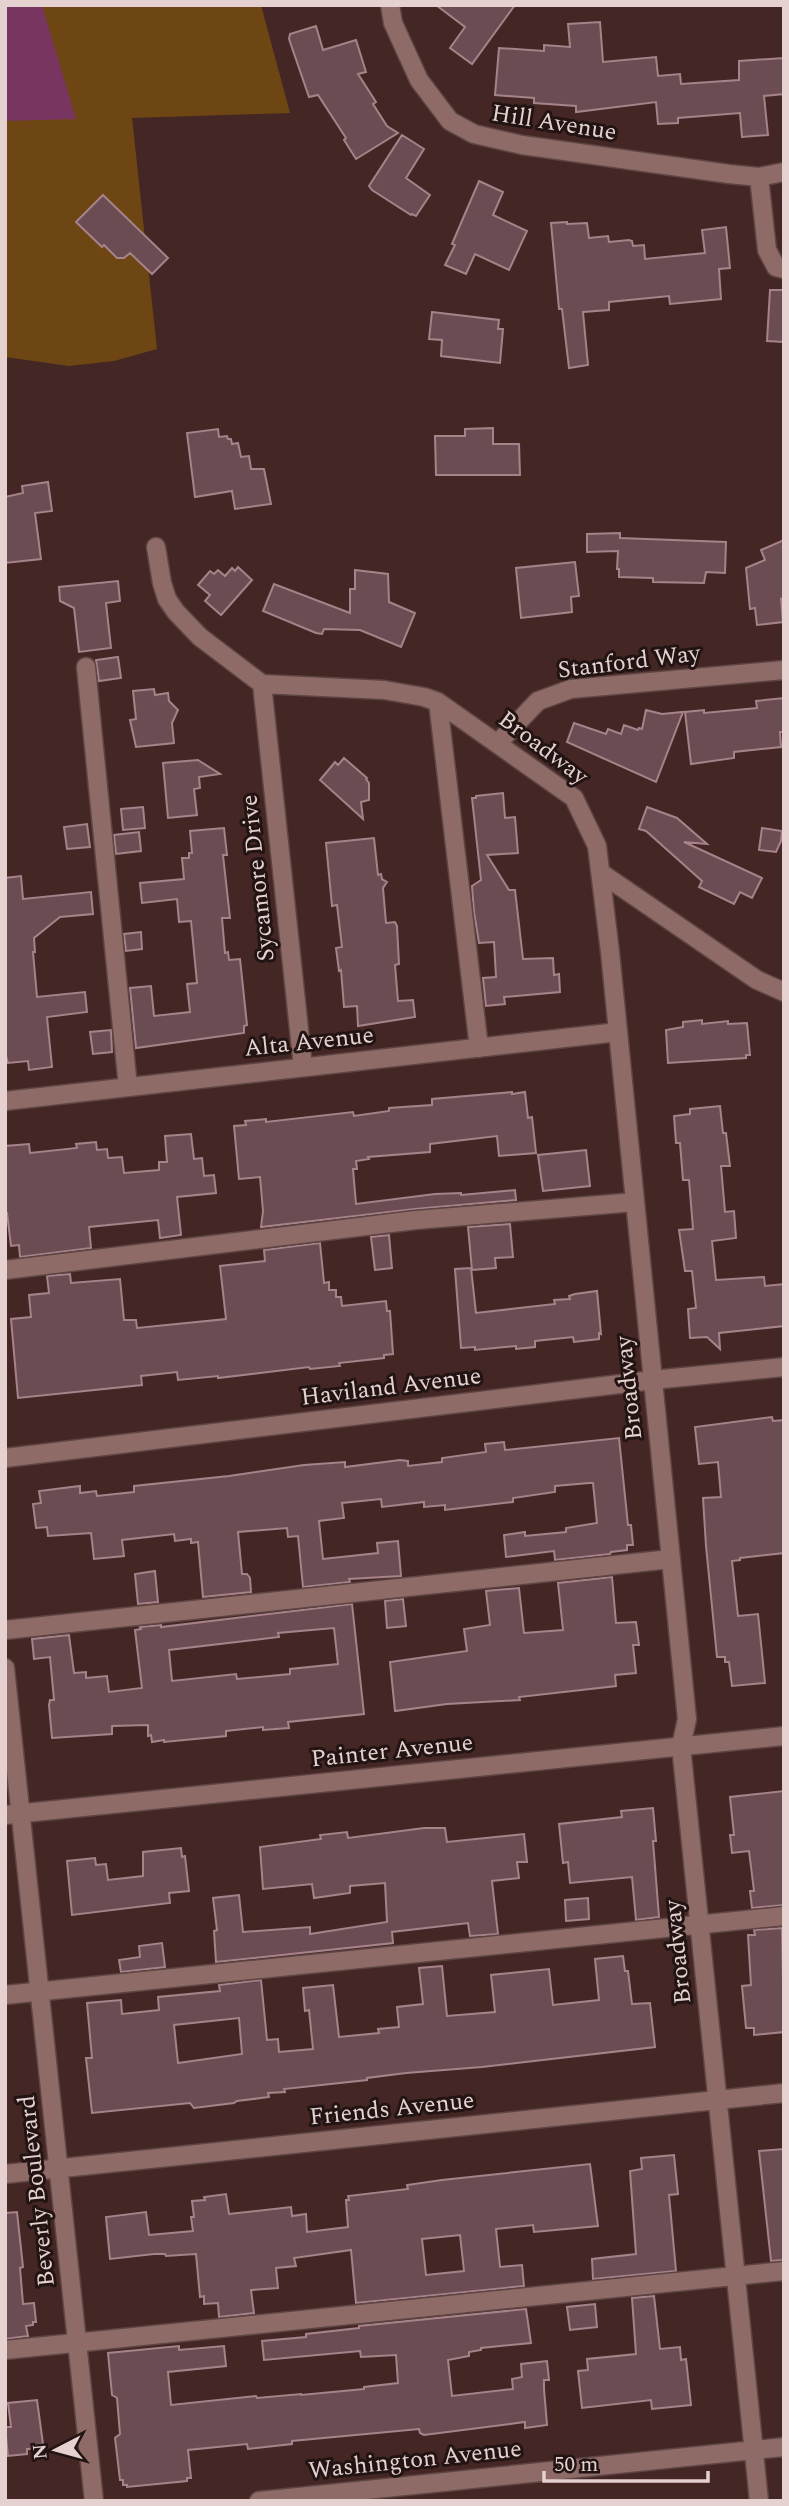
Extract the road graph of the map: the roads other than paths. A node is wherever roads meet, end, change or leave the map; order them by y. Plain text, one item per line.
1 (390, 5) edge
2 (784, 172) edge
3 (759, 177) junction
4 (784, 269) edge
5 (156, 547) dead end
6 (86, 667) dead end
7 (784, 670) edge
8 (262, 684) junction
9 (438, 702) junction
10 (498, 743) junction
11 (601, 873) junction
12 (784, 992) edge
13 (618, 1032) junction
14 (479, 1048) junction
15 (303, 1068) junction
16 (128, 1087) junction
17 (5, 1101) edge
18 (635, 1202) junction
19 (5, 1270) edge
20 (784, 1367) edge
21 (653, 1380) junction
22 (5, 1458) edge
23 (671, 1559) junction
24 (5, 1630) edge
25 (5, 1668) edge
26 (784, 1736) edge
27 (681, 1746) junction
28 (13, 1814) edge
29 (784, 1916) edge
30 (699, 1925) junction
31 (39, 1992) junction
32 (5, 1995) edge
33 (784, 2093) edge
34 (718, 2100) junction
35 (61, 2169) junction
36 (5, 2174) edge
37 (784, 2271) edge
38 (736, 2277) junction
39 (78, 2342) junction
40 (5, 2350) edge
41 (784, 2447) edge
42 (754, 2451) junction
43 (94, 2501) edge
44 (259, 2501) edge
45 (759, 2501) edge

1 - 3 street, Hill Avenue
2 - 3 street, Hill Avenue
3 - 4 street
5 - 8 street
6 - 16 street
7 - 10 street, Stanford Way
8 - 9 street, Broadway
8 - 15 street, Sycamore Drive
9 - 10 street, Broadway
9 - 14 street
10 - 11 street, Broadway
11 - 12 street
11 - 13 street, Broadway
13 - 14 street, Alta Avenue
13 - 18 street, Broadway
14 - 15 street, Alta Avenue
15 - 16 street, Alta Avenue
16 - 17 street, Alta Avenue
18 - 19 street
18 - 21 street, Broadway
20 - 21 street, Haviland Avenue
21 - 22 street, Haviland Avenue
21 - 23 street, Broadway
23 - 24 street
23 - 27 street, Broadway
25 - 28 street, Beverly Boulevard
26 - 27 street, Painter Avenue
27 - 28 street, Painter Avenue
27 - 30 street, Broadway
28 - 31 street, Beverly Boulevard
29 - 30 street
30 - 31 street
30 - 34 street, Broadway
31 - 32 street
31 - 35 street, Beverly Boulevard
33 - 34 street, Friends Avenue
34 - 35 street, Friends Avenue
34 - 38 street, Broadway
35 - 36 street, Friends Avenue
35 - 39 street, Beverly Boulevard
37 - 38 street
38 - 39 street
38 - 42 street, Broadway
39 - 40 street
39 - 43 street, Beverly Boulevard
41 - 42 street, Washington Avenue
42 - 44 street, Washington Avenue
42 - 45 street, Broadway

